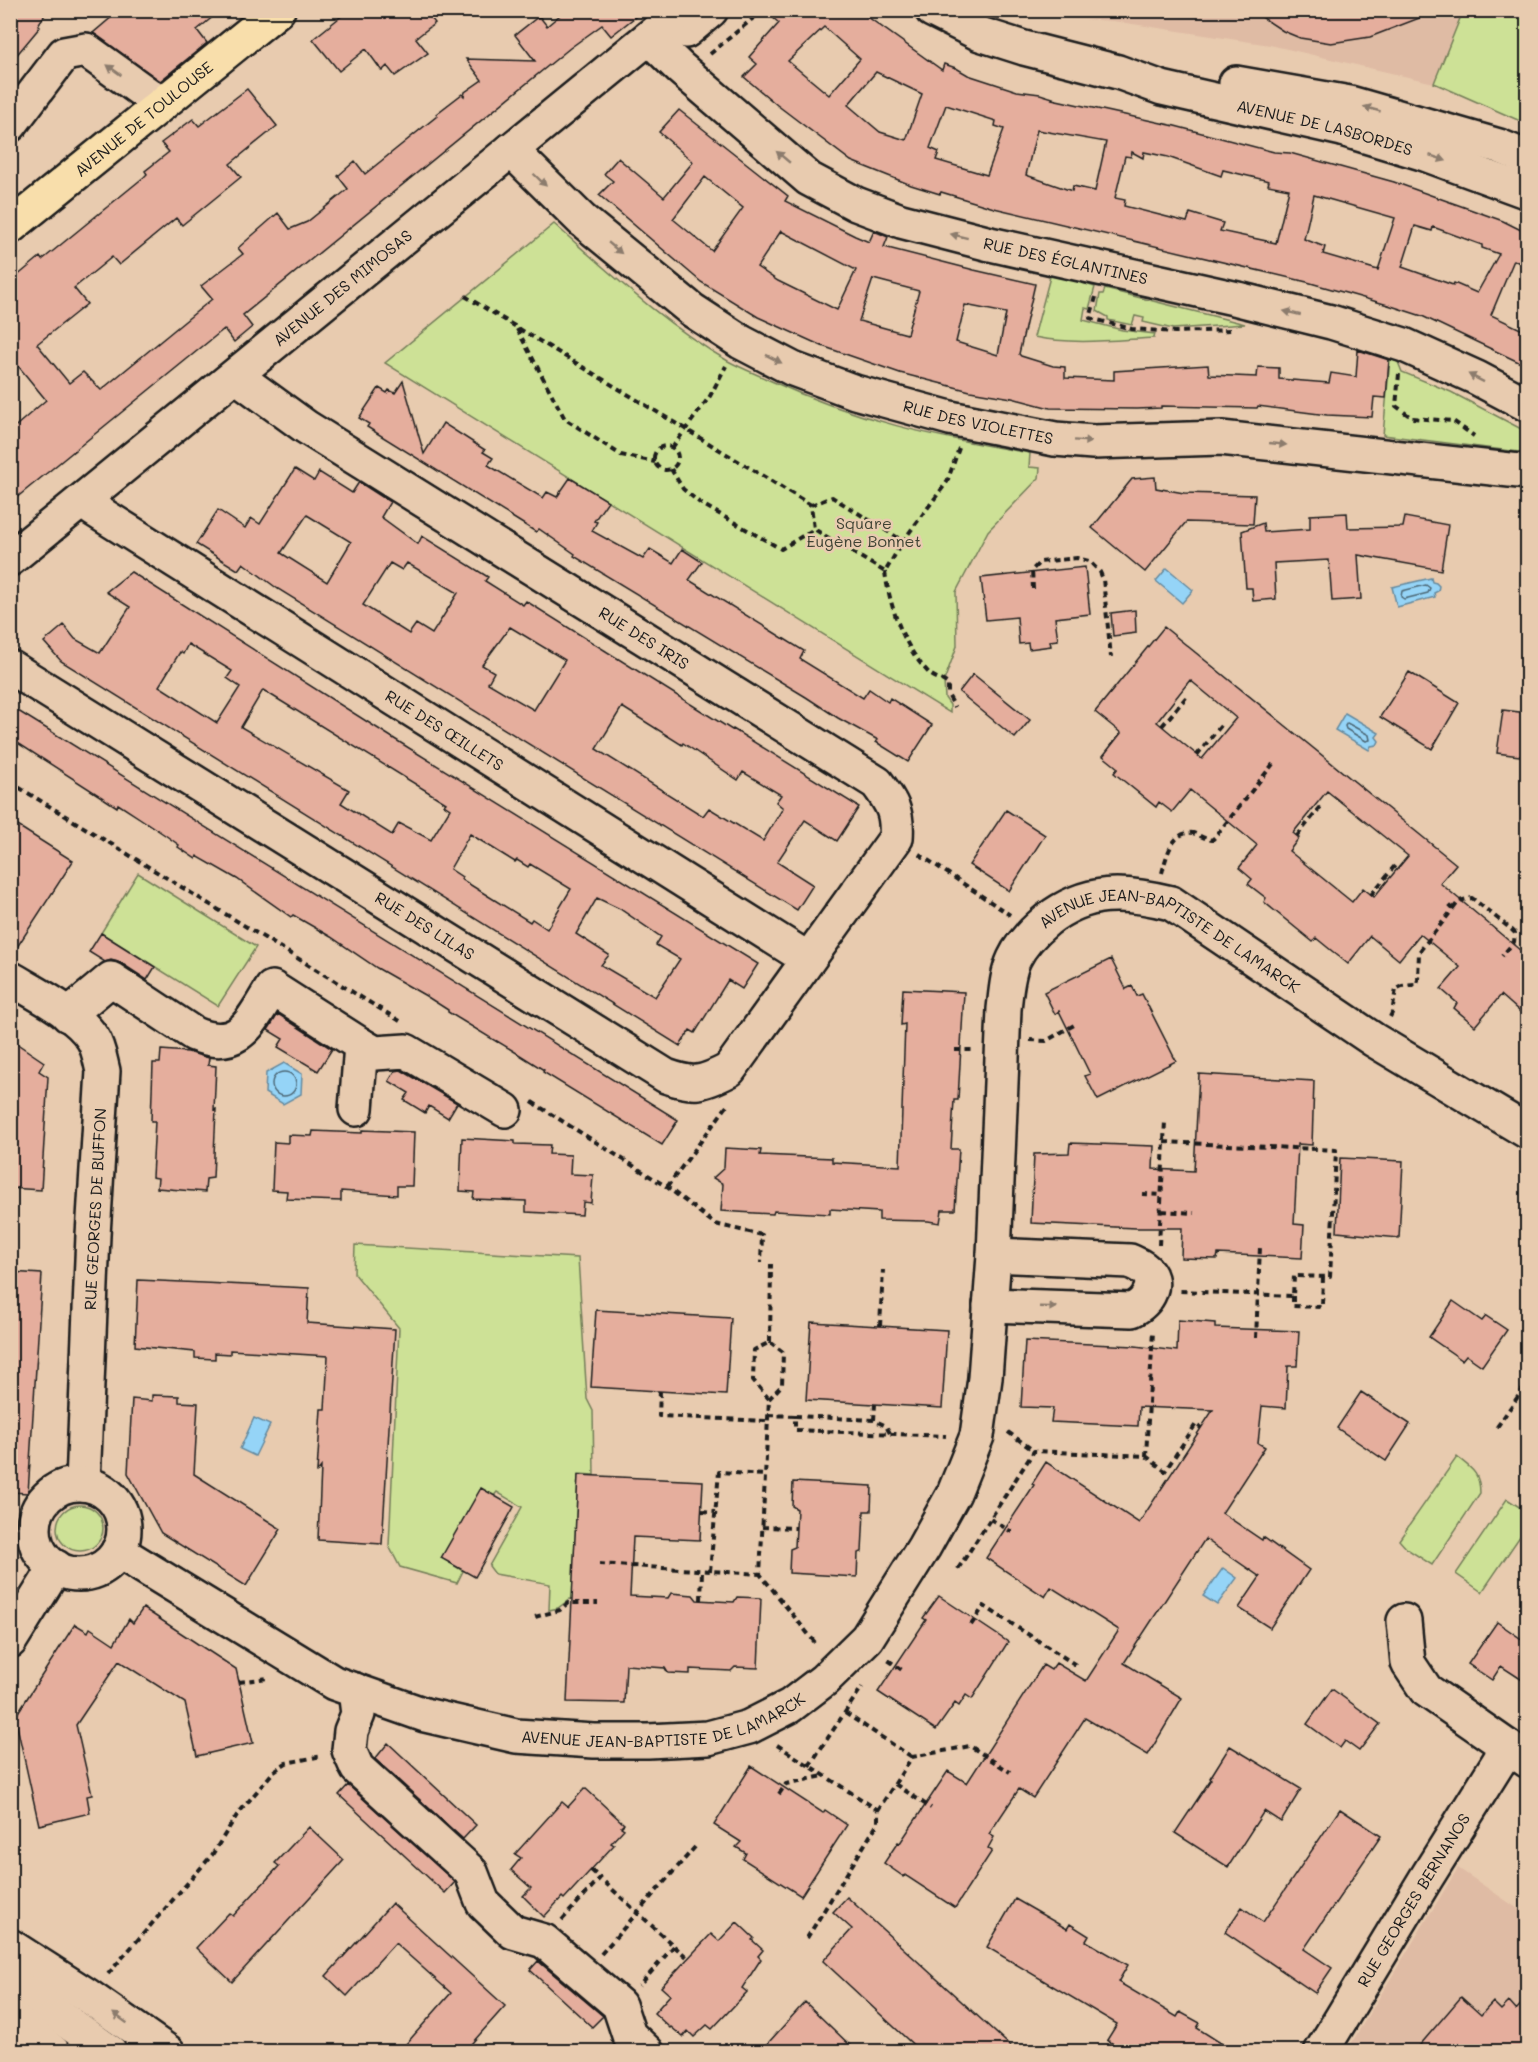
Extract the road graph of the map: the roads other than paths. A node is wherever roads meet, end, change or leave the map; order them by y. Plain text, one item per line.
1 (278, 10) edge
2 (711, 10) edge
3 (932, 10) edge
4 (672, 14) edge
5 (649, 38) junction
6 (1118, 72) junction
7 (161, 105) junction
8 (10, 125) edge
9 (511, 150) junction
10 (1527, 158) edge
11 (1527, 192) edge
12 (10, 227) edge
13 (238, 373) junction
14 (1527, 405) edge
15 (1527, 472) edge
16 (85, 498) junction
17 (10, 559) edge
18 (10, 667) edge
19 (808, 959) junction
20 (10, 978) edge
21 (68, 1015) junction
22 (361, 1045) junction
23 (356, 1109) dead end
24 (505, 1110) dead end
25 (1527, 1132) edge
26 (994, 1255) junction
27 (990, 1305) junction
28 (83, 1484) junction
29 (22, 1526) edge
30 (118, 1551) junction
31 (56, 1567) junction
32 (1404, 1621) dead end
33 (10, 1641) edge
34 (355, 1690) junction
35 (1518, 1754) edge
36 (10, 1946) edge
37 (10, 1981) edge
38 (10, 2016) edge
39 (52, 2052) edge
40 (110, 2052) edge
41 (168, 2052) edge
42 (647, 2052) edge
43 (1321, 2052) edge

1 - 7 main road, AVENUE DE TOULOUSE
2 - 4 street
3 - 6 street, AVENUE DE LASBORDES
4 - 5 street, AVENUE DES MIMOSAS
5 - 9 street, AVENUE DES MIMOSAS
14 -> 5 street, RUE DES ÉGLANTINES
10 -> 6 street, AVENUE DE LASBORDES
6 -> 11 street, AVENUE DE LASBORDES
7 -> 8 street
7 - 12 main road, AVENUE DE TOULOUSE
9 - 13 street, AVENUE DES MIMOSAS
9 -> 15 street, RUE DES VIOLETTES
13 - 16 street, AVENUE DES MIMOSAS
13 - 19 street, RUE DES IRIS
16 - 17 street, AVENUE DES MIMOSAS
16 - 19 street, RUE DES ŒILLETS
18 - 19 street, RUE DES LILAS
20 - 21 street, RUE GEORGES DE BUFFON
21 - 22 street
21 - 28 street, RUE GEORGES DE BUFFON
22 - 23 street
22 - 24 street
25 - 26 street, AVENUE JEAN-BAPTISTE DE LAMARCK
26 - 27 street, AVENUE JEAN-BAPTISTE DE LAMARCK
27 -> 26 street
27 - 34 street, AVENUE JEAN-BAPTISTE DE LAMARCK
28 - 29 street
28 - 30 street
29 - 31 street
30 - 31 street
30 - 34 street, AVENUE JEAN-BAPTISTE DE LAMARCK
31 - 33 street
32 - 35 street
34 - 42 street
35 - 43 street, RUE GEORGES BERNANOS
41 -> 36 street
37 - 40 street
38 - 39 street

